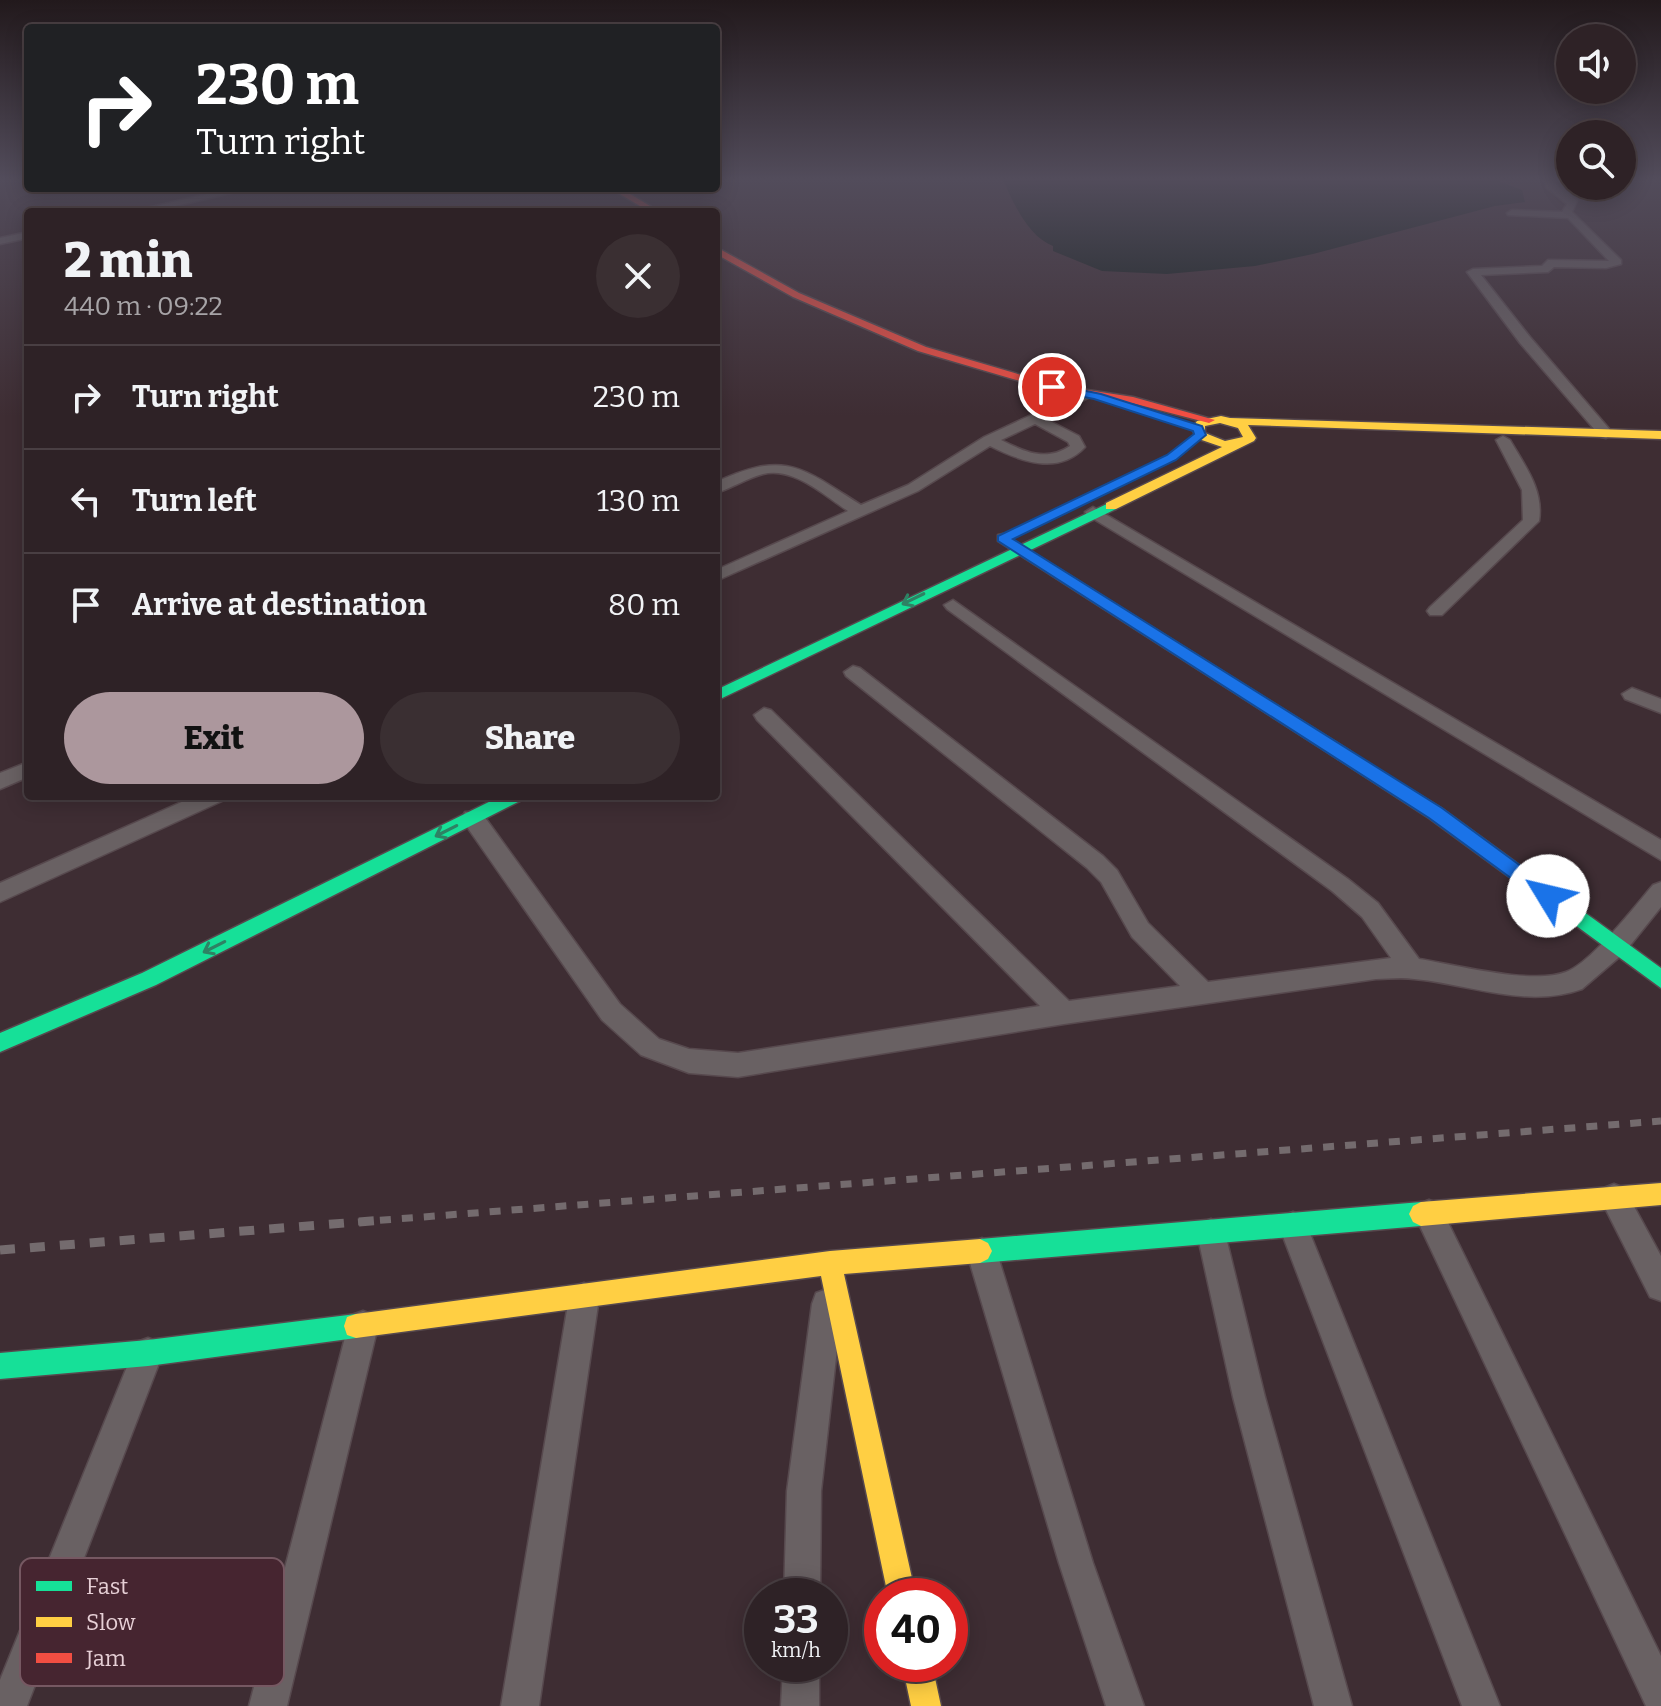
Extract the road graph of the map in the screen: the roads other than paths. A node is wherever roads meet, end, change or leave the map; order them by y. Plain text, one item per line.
1 (728, 257) edge
2 (1612, 257) edge
3 (1091, 395) junction
4 (1036, 419) junction
5 (1233, 421) junction
6 (1606, 434) junction
7 (1661, 435) edge
8 (1195, 436) junction
9 (989, 440) junction
10 (1503, 440) junction
11 (1243, 441) junction
12 (1661, 445) edge
13 (720, 486) edge
14 (859, 511) junction
15 (1093, 512) junction
16 (1009, 544) junction
17 (720, 574) edge
18 (953, 605) dead end
19 (1436, 611) dead end
20 (853, 672) dead end
21 (720, 675) edge
22 (720, 694) edge
23 (1632, 694) dead end
24 (1661, 706) edge
25 (764, 715) dead end
26 (24, 771) edge
27 (0, 781) edge
28 (206, 800) edge
29 (502, 800) edge
30 (477, 807) edge
31 (1661, 851) edge
32 (1661, 891) edge
33 (0, 893) edge
34 (219, 923) dead end
35 (1616, 946) junction
36 (1412, 968) junction
37 (1661, 979) edge
38 (1203, 993) junction
39 (1064, 1013) junction
40 (0, 1043) edge
41 (1661, 1194) edge
42 (1614, 1198) junction
43 (1429, 1214) junction
44 (1293, 1226) junction
45 (1211, 1233) junction
46 (982, 1253) junction
47 (830, 1263) junction
48 (1661, 1286) edge
49 (584, 1298) junction
50 (363, 1326) junction
51 (148, 1353) junction
52 (0, 1366) edge
53 (67, 1558) edge
54 (802, 1578) edge
55 (898, 1578) edge
56 (284, 1642) edge
57 (20, 1676) edge
58 (801, 1682) edge
59 (921, 1682) edge
60 (273, 1686) edge
61 (1661, 1696) edge
62 (8, 1706) edge
63 (268, 1706) edge
64 (520, 1706) edge
65 (800, 1706) edge
66 (926, 1706) edge
67 (1125, 1706) edge
68 (1333, 1706) edge
69 (1481, 1706) edge

1 - 3 main road
2 - 6 street
3 - 4 street
3 - 8 main road
4 - 9 street
4 - 9 street
5 - 6 main road
5 - 8 main road
5 - 11 main road
6 - 7 main road
8 - 11 main road
8 - 16 main road
9 - 14 street
10 - 11 main road
10 - 12 main road
10 - 19 street
11 - 15 main road
13 - 14 street
14 - 17 street
15 - 16 main road
15 - 31 street
16 - 21 main road
16 -> 22 main road
16 - 35 main road
18 - 36 street
20 - 38 street
23 - 24 street
25 - 39 street
26 - 27 street
28 - 33 street
29 - 30 main road
30 - 34 main road
30 - 39 street
30 -> 40 main road
32 - 35 street
35 - 36 street
35 - 37 main road
36 - 38 street
38 - 39 street
41 - 42 main road
42 - 43 main road
42 - 48 street
43 - 44 main road
43 - 61 street
44 - 45 main road
44 - 69 street
45 - 46 main road
45 - 68 street
46 - 47 main road
46 - 67 street
47 - 49 main road
47 - 54 street
47 - 55 main road
49 - 50 main road
49 - 64 street
50 - 51 main road
50 - 56 street
51 - 52 main road
51 - 53 street
57 - 62 street
58 - 65 street
59 - 66 main road
60 - 63 street

